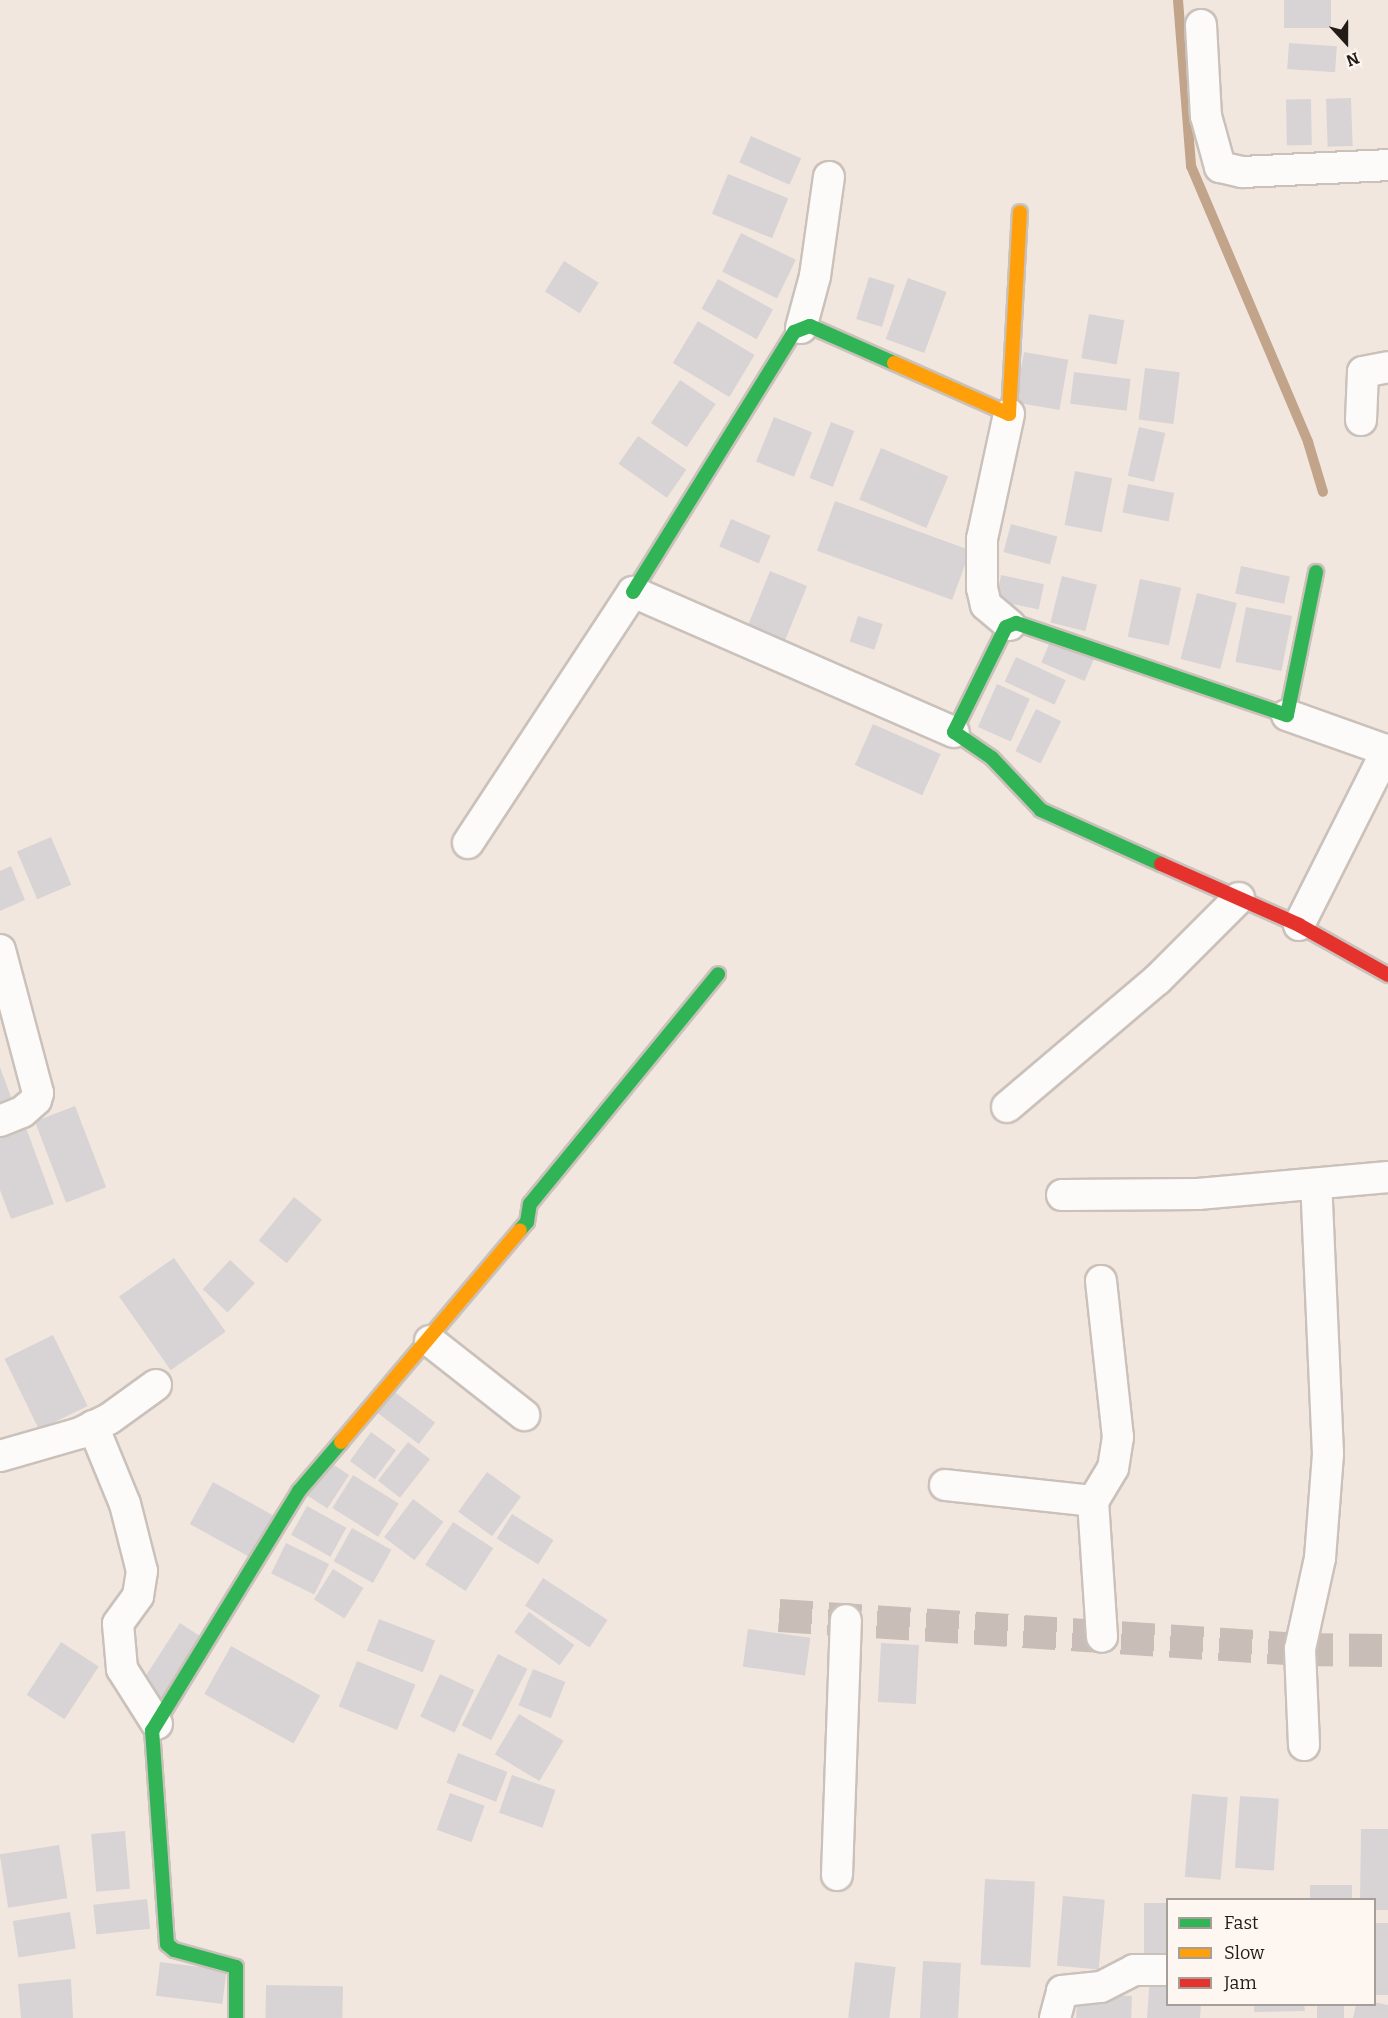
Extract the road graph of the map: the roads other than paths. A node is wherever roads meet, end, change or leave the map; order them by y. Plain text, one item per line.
1 (1201, 25) dead end
2 (1388, 165) edge
3 (829, 177) dead end
4 (1020, 212) dead end
5 (801, 328) junction
6 (1388, 367) edge
7 (1009, 414) junction
8 (1361, 420) dead end
9 (1316, 572) dead end
10 (633, 592) junction
11 (1010, 625) junction
12 (1287, 716) junction
13 (954, 732) junction
14 (1387, 750) edge
15 (468, 843) dead end
16 (1239, 898) junction
17 (1299, 926) junction
18 (0, 950) edge
19 (718, 974) dead end
20 (1388, 975) edge
21 (1007, 1107) dead end
22 (0, 1121) edge
23 (1388, 1177) edge
24 (1316, 1184) junction
25 (1062, 1195) dead end
26 (1101, 1281) dead end
27 (430, 1341) junction
28 (156, 1385) dead end
29 (524, 1415) dead end
30 (93, 1426) junction
31 (0, 1456) edge
32 (945, 1485) dead end
33 (1093, 1501) junction
34 (846, 1620) dead end
35 (1102, 1637) dead end
36 (157, 1724) junction
37 (1304, 1745) dead end
38 (837, 1875) dead end
39 (1166, 1970) edge
40 (236, 2018) edge
41 (1055, 2018) edge

1 - 2 street
3 - 5 street
4 - 7 street
5 - 7 street
5 - 10 street
6 - 8 street
7 - 11 street
9 - 12 street
10 - 13 street
10 - 15 street
11 - 12 street
11 - 13 street
12 - 14 street
13 - 16 street
14 - 17 street
16 - 17 street
16 - 21 street
17 - 20 street
18 - 22 street
19 - 27 street
23 - 24 street
24 - 25 street
24 - 37 street
26 - 33 street
27 - 29 street
27 - 36 street
28 - 30 street
30 - 31 street
30 - 36 street
32 - 33 street
33 - 35 street
34 - 38 street
36 - 40 street
39 - 41 street

